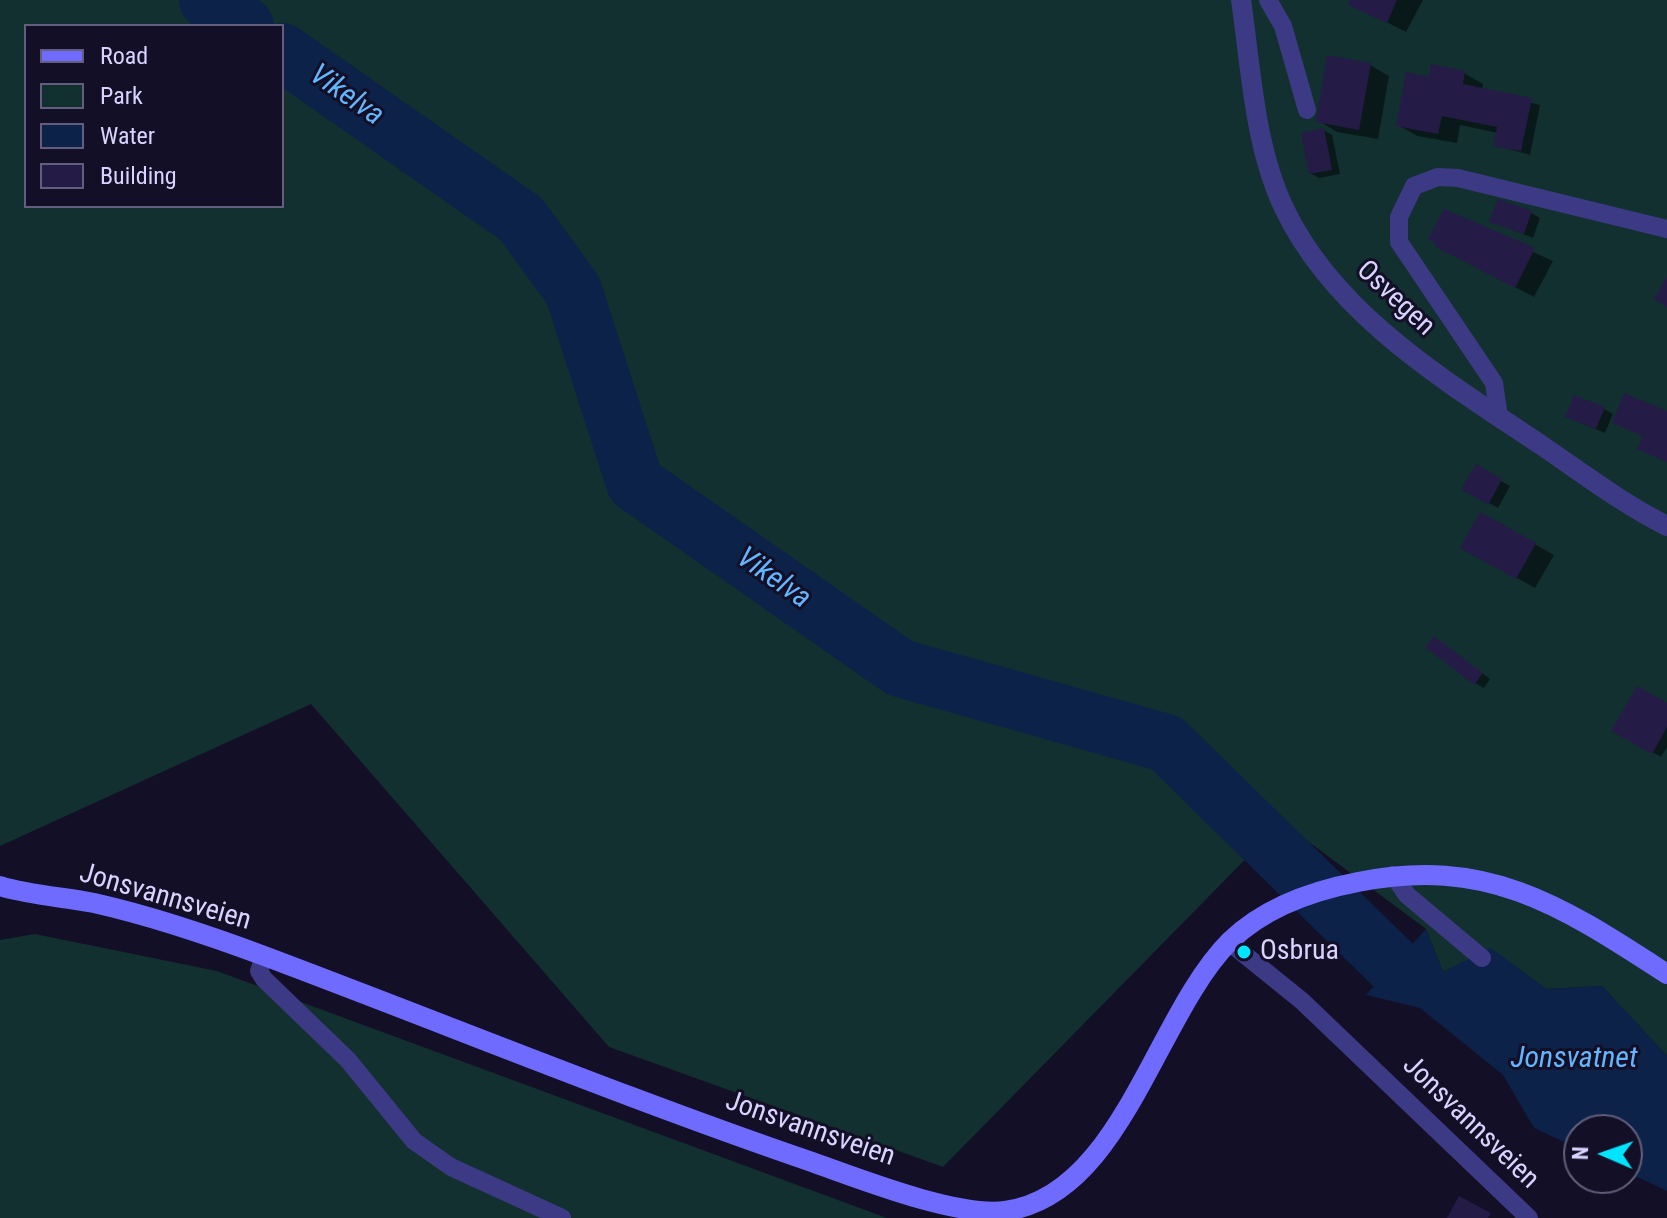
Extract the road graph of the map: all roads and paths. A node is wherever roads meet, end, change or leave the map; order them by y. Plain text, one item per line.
1 (1241, 0) edge
2 (1268, 0) edge
3 (1307, 110) dead end
4 (1667, 229) edge
5 (1499, 417) junction
6 (1667, 526) edge
7 (1393, 875) junction
8 (1, 887) edge
9 (1229, 942) junction
10 (264, 956) junction
11 (1482, 958) dead end
12 (1667, 974) edge
13 (562, 1218) edge
14 (1529, 1218) edge

1 - 5 street, Osvegen
2 - 3 lane
4 - 5 lane
5 - 6 street, Osvegen
7 - 9 main road, Jonsvannsveien
7 - 11 lane
7 - 12 main road, Jonsvannsveien
8 - 10 main road, Jonsvannsveien
9 - 10 main road, Jonsvannsveien
9 - 14 lane, Jonsvannsveien
10 - 13 lane, Jonsvannsveien

